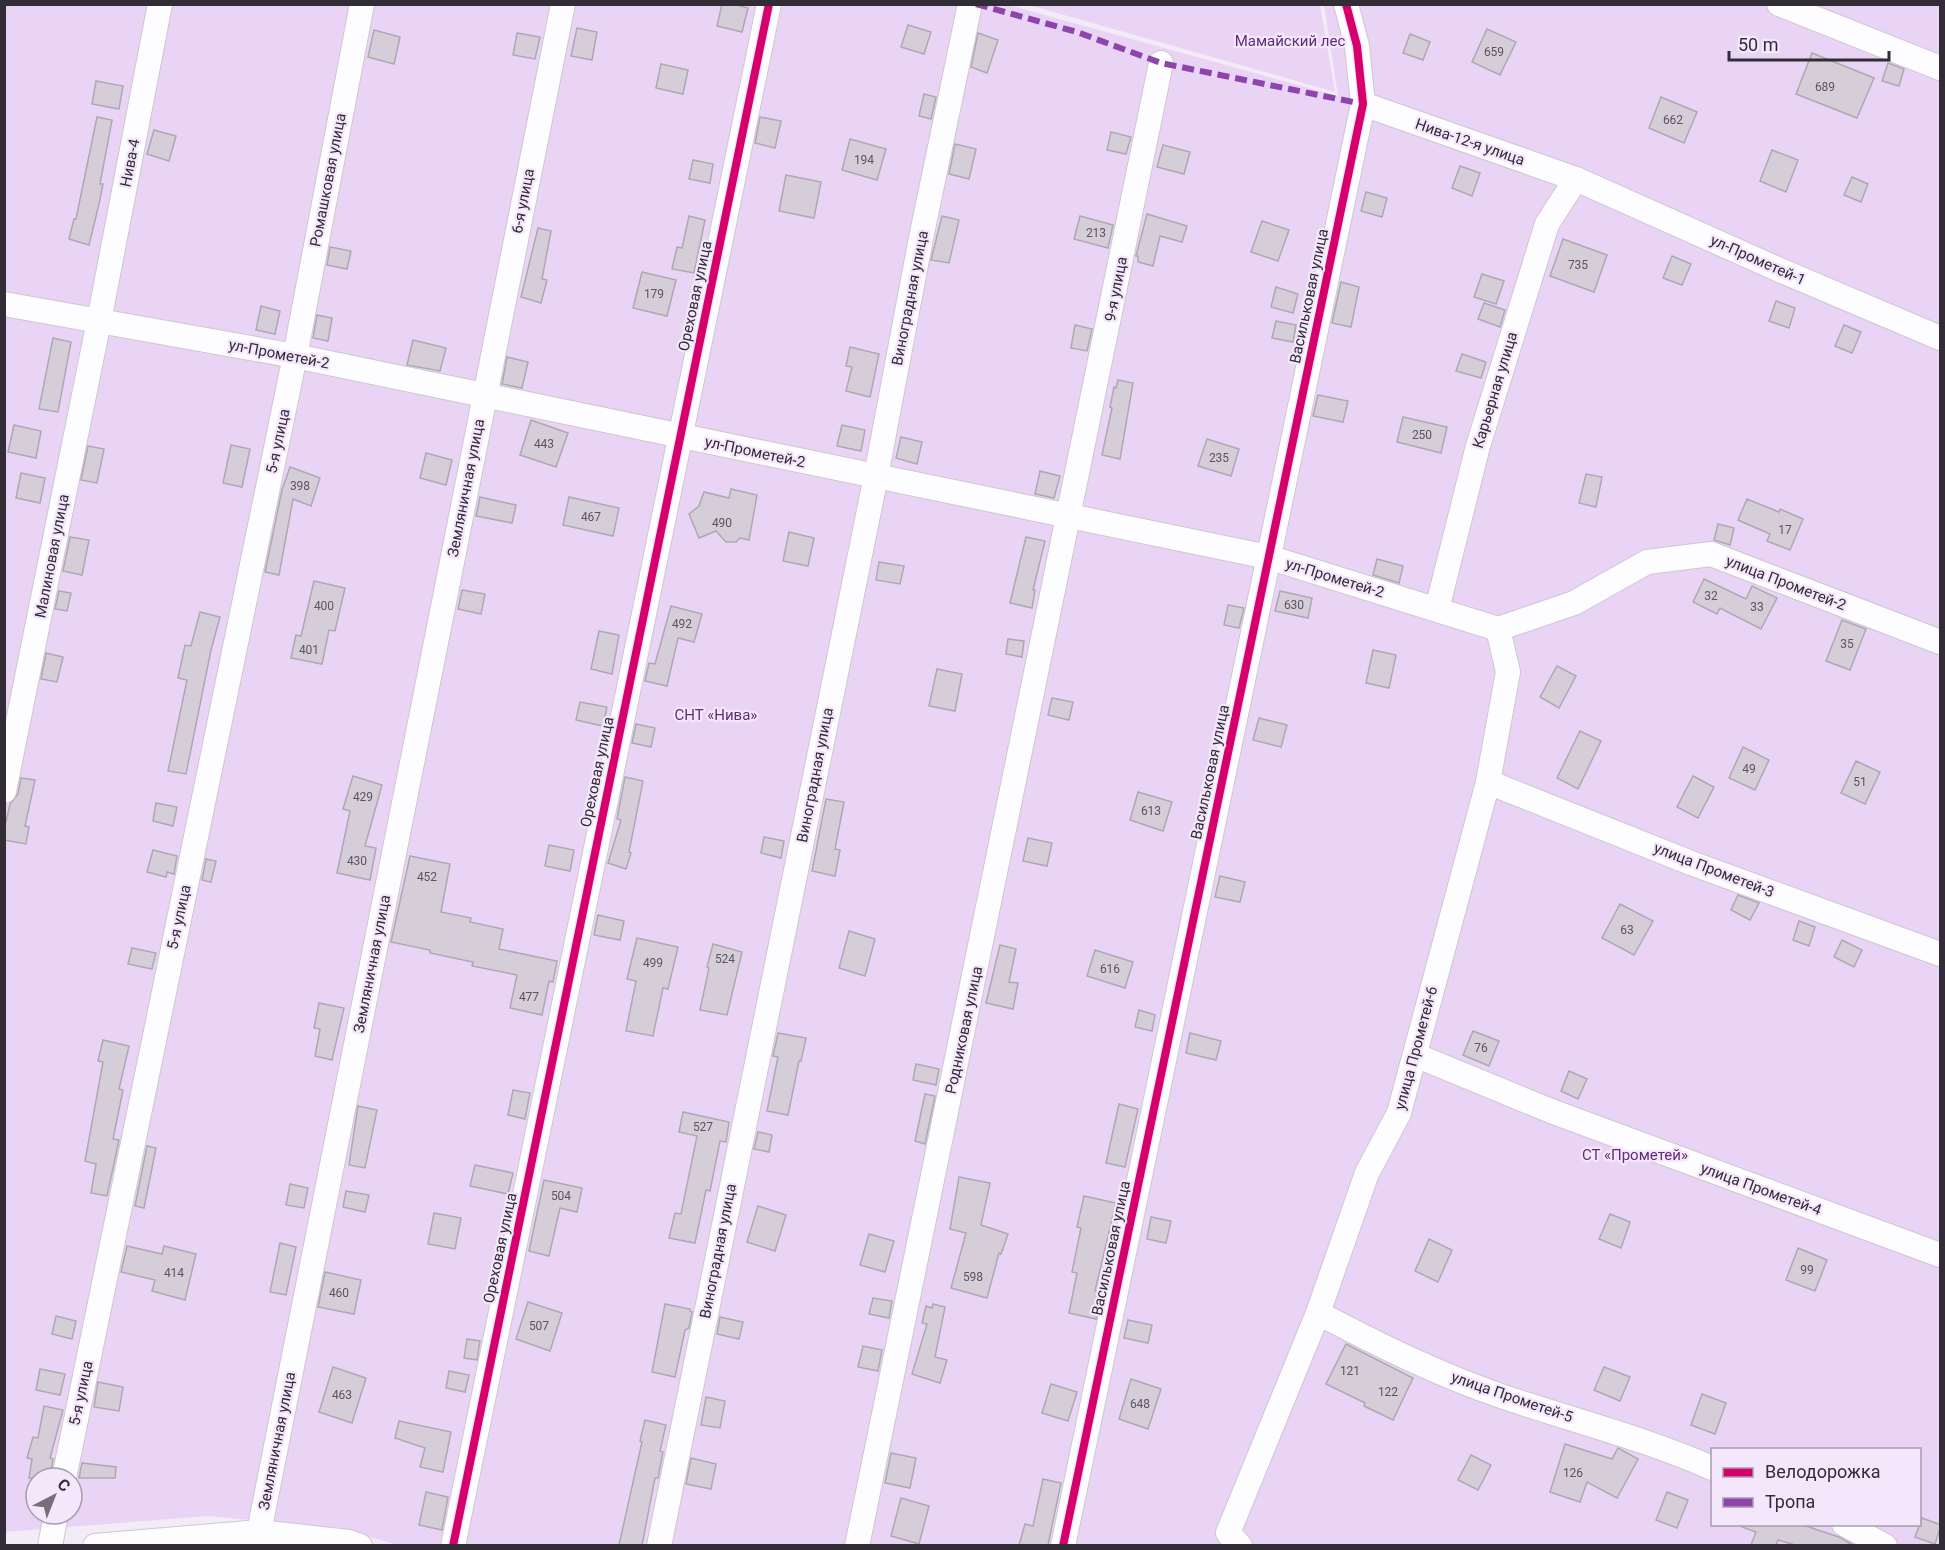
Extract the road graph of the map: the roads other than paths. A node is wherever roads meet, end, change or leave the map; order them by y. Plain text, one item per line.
1 (160, 4) edge
2 (362, 4) edge
3 (563, 4) edge
4 (769, 4) edge
5 (970, 4) edge
6 (1346, 4) edge
7 (1779, 4) edge
8 (1161, 63) dead end
9 (1941, 68) edge
10 (1363, 104) junction
11 (1576, 179) junction
12 (4, 304) edge
13 (99, 321) junction
14 (1941, 338) edge
15 (295, 356) junction
16 (484, 397) junction
17 (679, 436) junction
18 (876, 477) junction
19 (1070, 515) junction
20 (1268, 556) junction
21 (1437, 609) junction
22 (1498, 629) junction
23 (1941, 642) edge
24 (1488, 782) junction
25 (4, 790) edge
26 (1941, 954) edge
27 (1415, 1055) junction
28 (1941, 1255) edge
29 (1318, 1313) junction
30 (66, 1466) edge
31 (1711, 1467) edge
32 (54, 1526) edge
33 (1848, 1526) edge
34 (259, 1532) junction
35 (50, 1545) edge
36 (95, 1545) edge
37 (360, 1545) edge
38 (453, 1545) edge
39 (659, 1545) edge
40 (857, 1545) edge
41 (1063, 1545) edge
42 (1240, 1545) edge
43 (1885, 1545) edge

1 - 13 street, Нива-4
2 - 15 street, Ромашковая улица
3 - 16 street, 6-я улица
4 - 17 street, Ореховая улица
5 - 18 street, Виноградная улица
6 - 10 street, Васильковая улица
7 - 9 street
8 - 19 street, 9-я улица
10 - 11 street, Нива-12-я улица
10 - 20 street, Васильковая улица
11 - 14 street, ул-Прометей-1
11 - 21 street, Карьерная улица
12 - 13 street, ул-Прометей-2
13 - 15 street, ул-Прометей-2
13 - 25 street, Малиновая улица
15 - 16 street, ул-Прометей-2
15 - 30 street, 5-я улица
16 - 17 street, ул-Прометей-2
16 - 34 street, Земляничная улица
17 - 18 street, ул-Прометей-2
17 - 38 street, Ореховая улица
18 - 19 street, ул-Прометей-2
18 - 39 street, Виноградная улица
19 - 20 street, ул-Прометей-2
19 - 40 street, Родниковая улица
20 - 21 street, ул-Прометей-2
20 - 41 street, Васильковая улица
21 - 22 street, ул-Прометей-2
22 - 23 street, улица Прометей-2
22 - 24 street, улица Прометей-6
24 - 26 street, улица Прометей-3
24 - 27 street, улица Прометей-6
27 - 28 street, улица Прометей-4
27 - 29 street, улица Прометей-6
29 - 31 street, улица Прометей-5
29 - 42 street, улица Прометей-6
32 - 35 street
33 - 43 street
34 - 36 street
34 - 37 street

